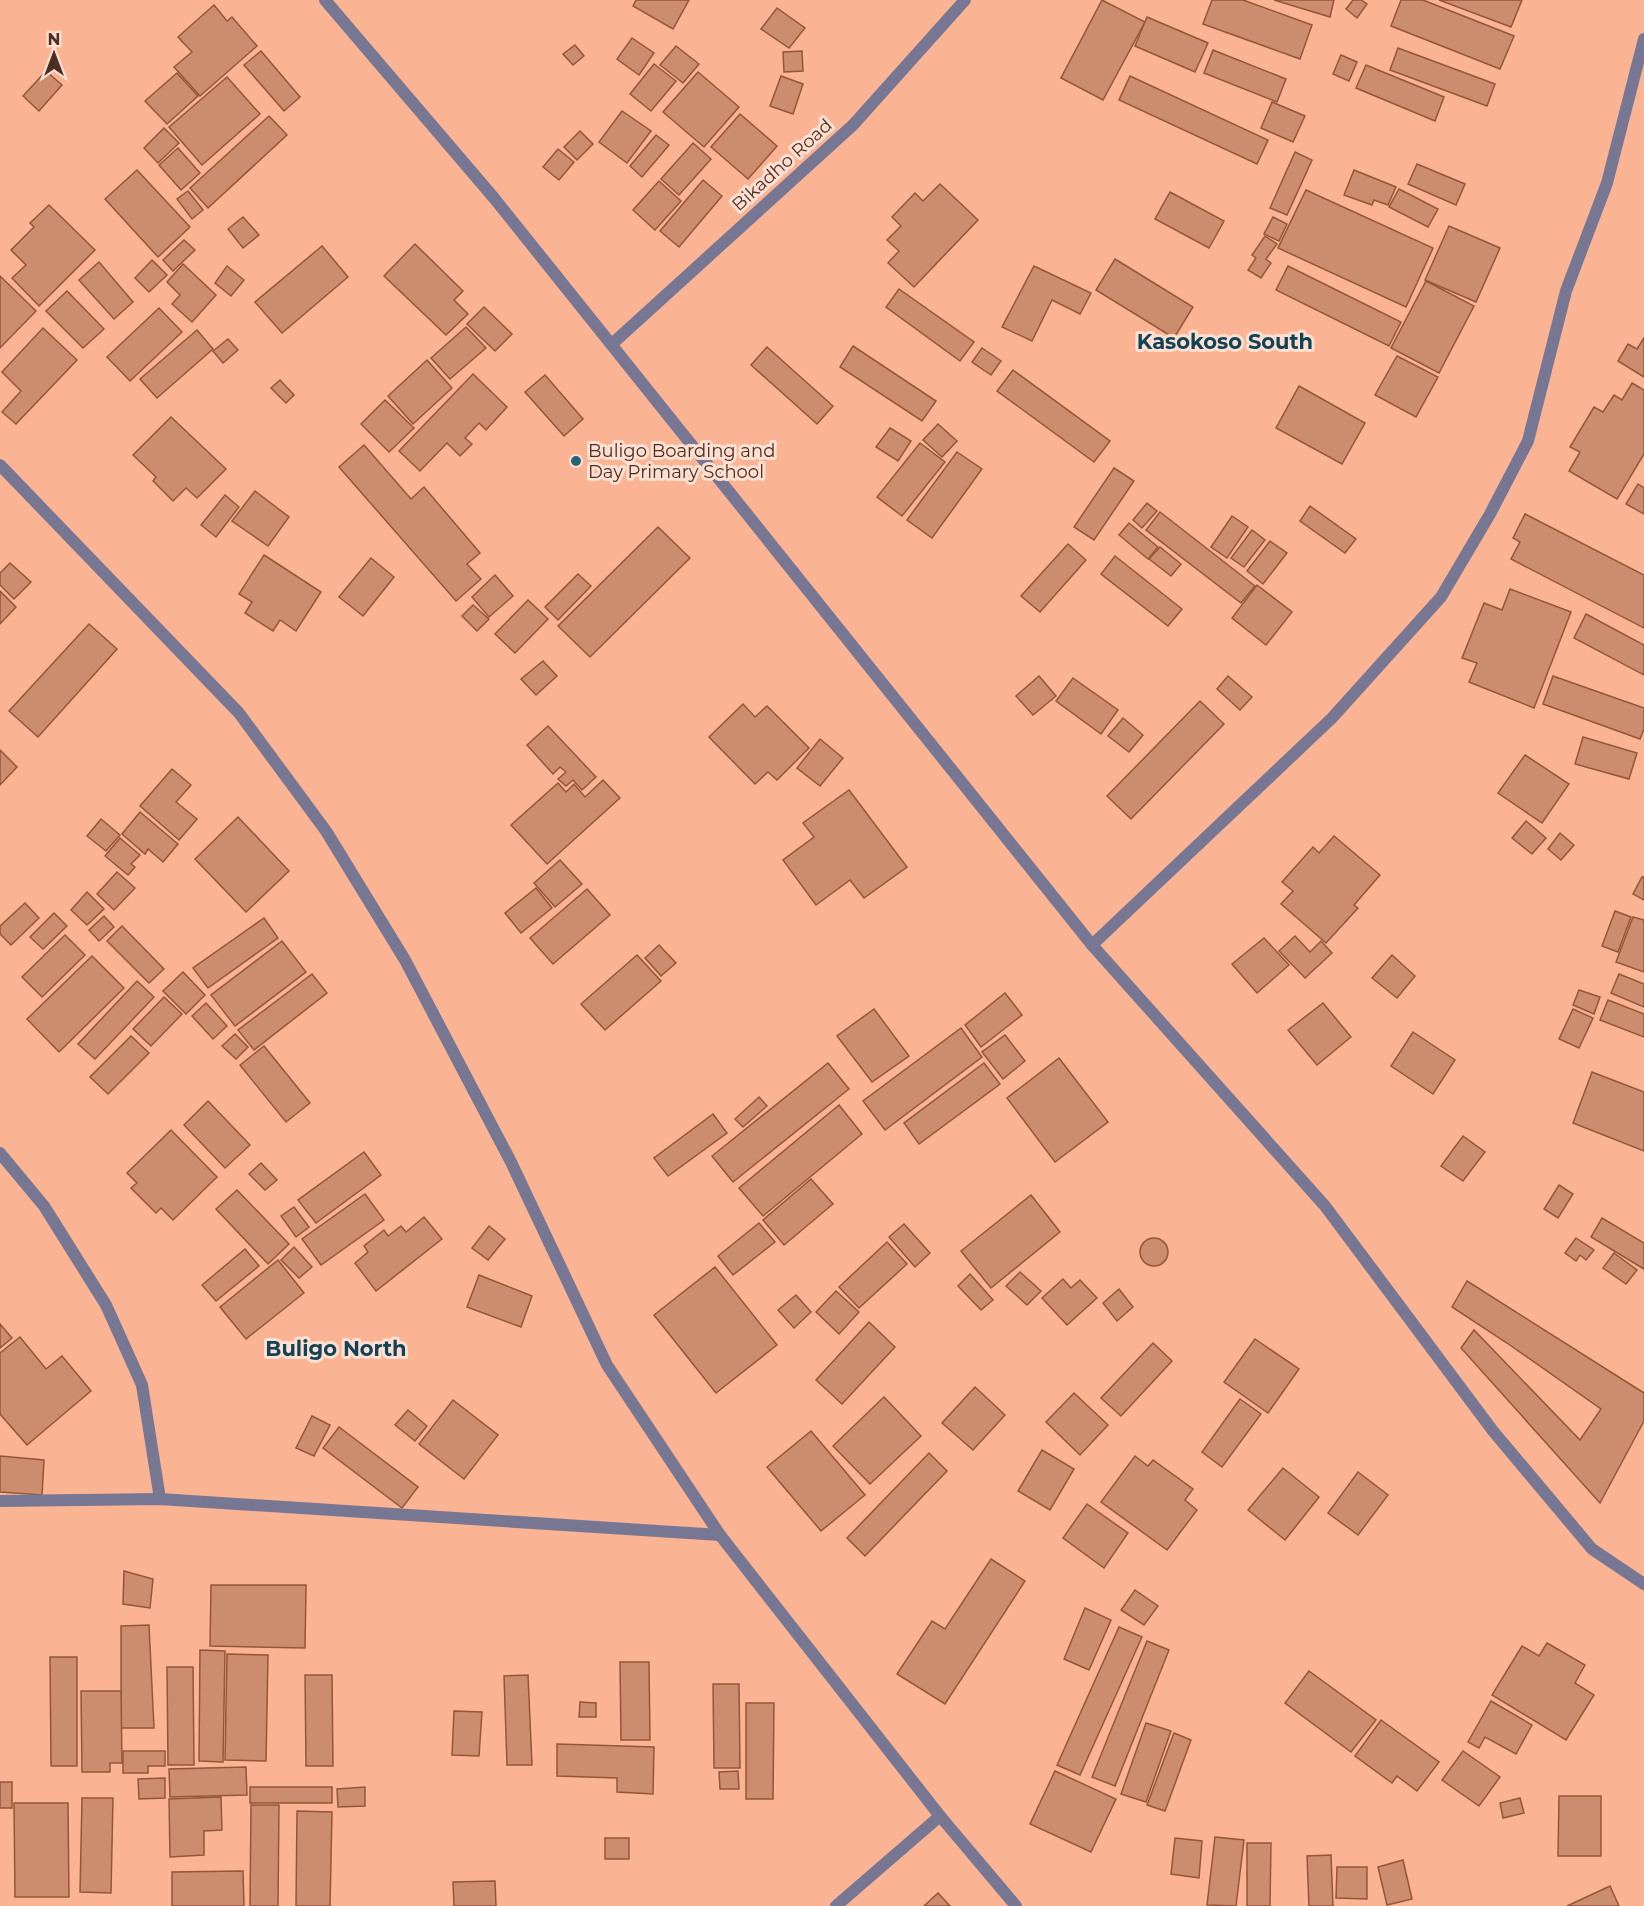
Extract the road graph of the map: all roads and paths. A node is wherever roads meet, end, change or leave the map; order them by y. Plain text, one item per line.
1 (325, 0) edge
2 (965, 0) edge
3 (1644, 39) edge
4 (612, 344) junction
5 (0, 465) edge
6 (1092, 945) junction
7 (0, 1153) edge
8 (160, 1499) junction
9 (0, 1501) edge
10 (720, 1535) junction
11 (1644, 1584) edge
12 (940, 1816) junction
13 (836, 1906) edge
14 (1016, 1906) edge

1 - 4 street
2 - 4 street, Bikadho Road
3 - 6 street
4 - 6 street
5 - 10 street
6 - 11 street
7 - 8 street
8 - 9 street
8 - 10 street
10 - 12 street
12 - 13 street
12 - 14 street

